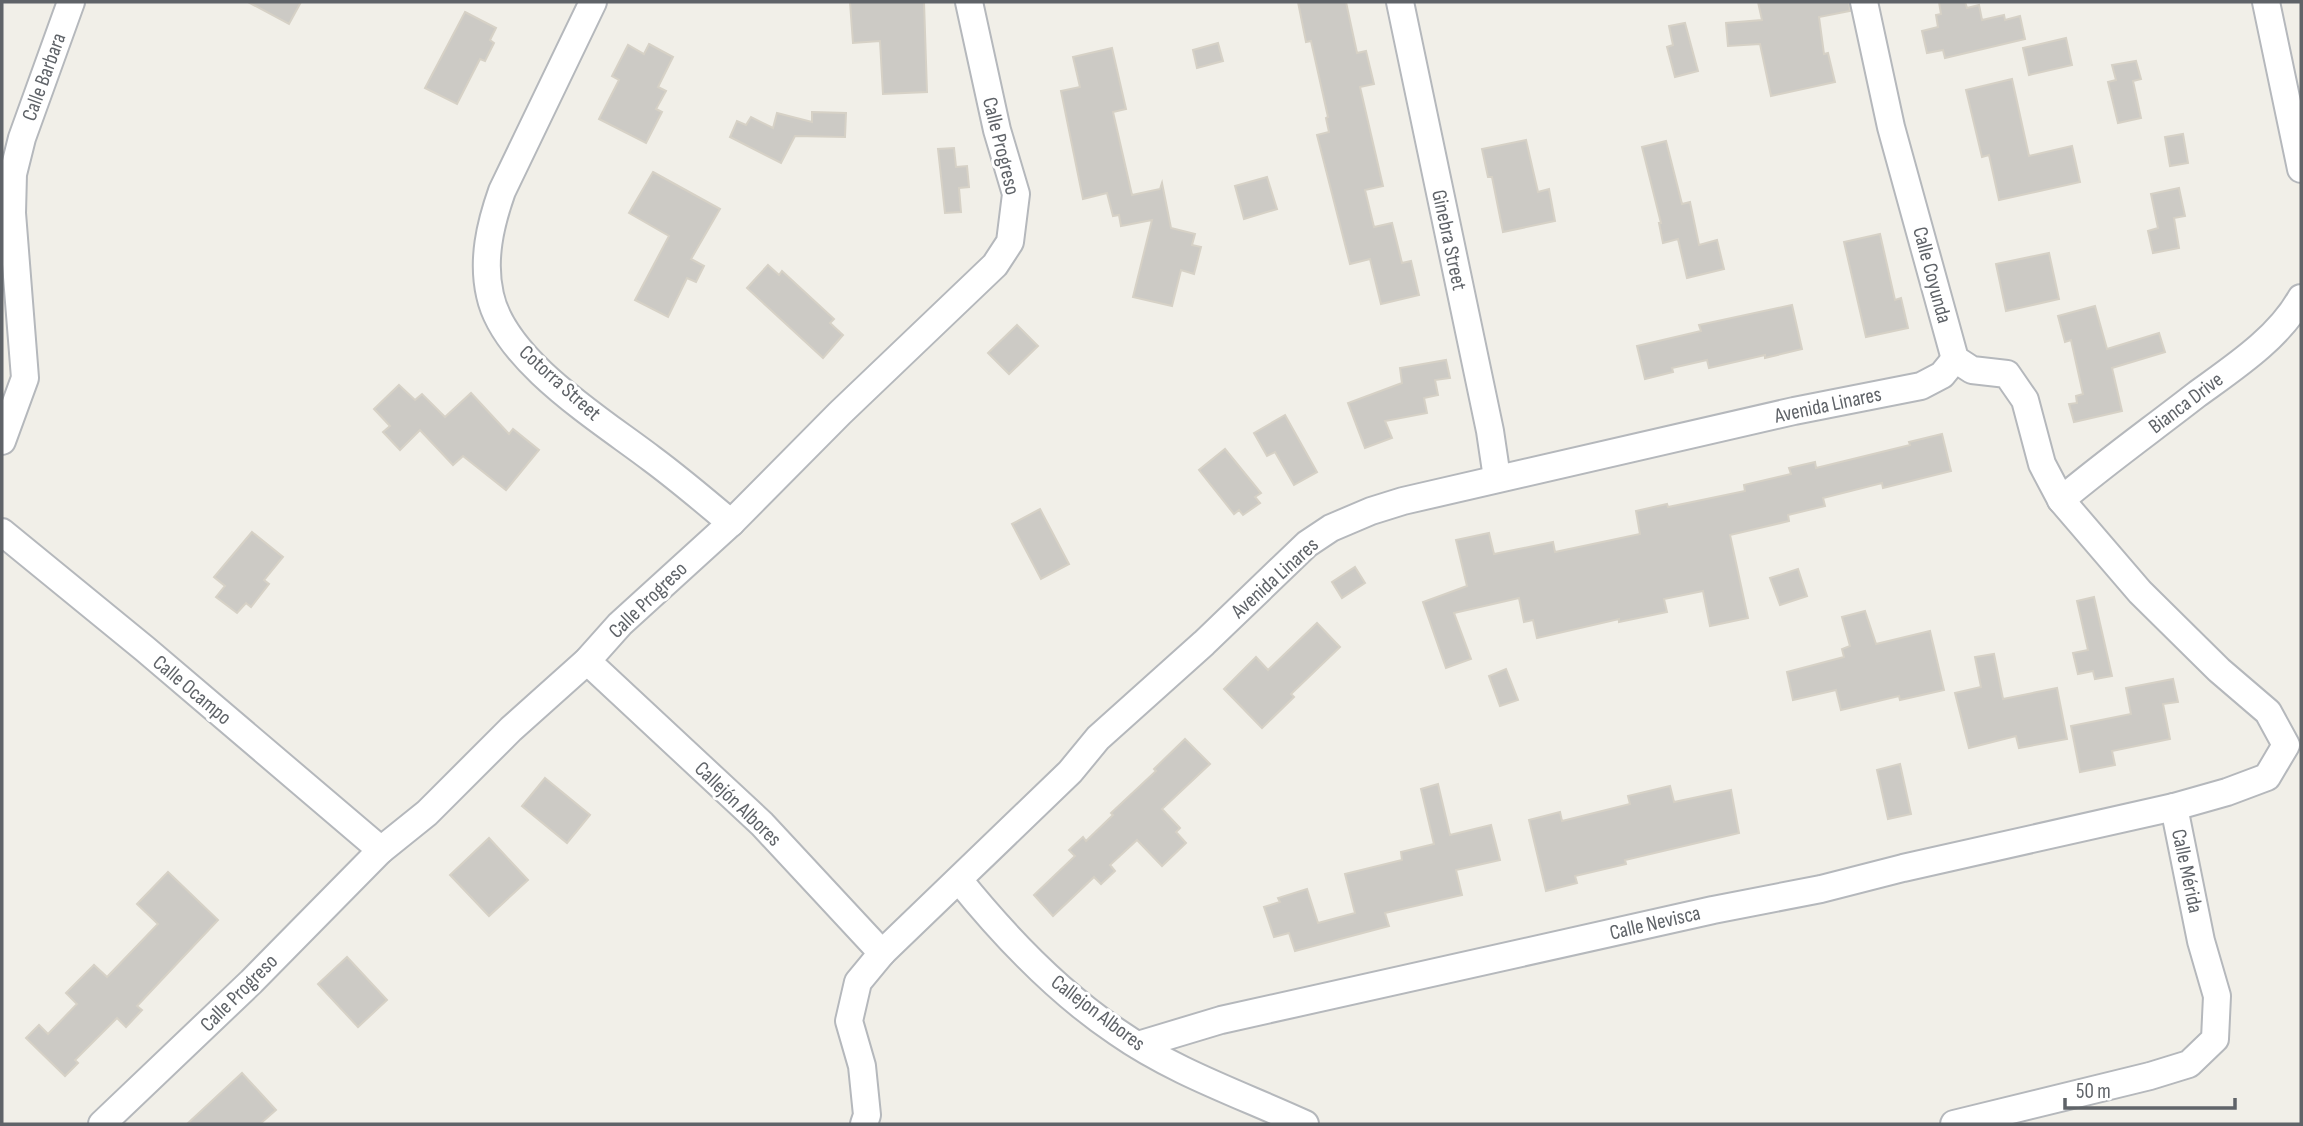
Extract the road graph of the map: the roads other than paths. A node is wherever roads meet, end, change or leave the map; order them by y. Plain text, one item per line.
1 (71, 2) edge
2 (593, 2) edge
3 (969, 2) edge
4 (1400, 2) edge
5 (1864, 2) edge
6 (2266, 2) edge
7 (2291, 77) edge
8 (2301, 169) edge
9 (2301, 298) edge
10 (1955, 359) junction
11 (2, 441) edge
12 (1497, 478) junction
13 (2061, 500) junction
14 (731, 523) junction
15 (2, 532) edge
16 (587, 662) junction
17 (2174, 807) junction
18 (381, 850) junction
19 (958, 880) junction
20 (882, 953) junction
21 (1138, 1045) junction
22 (102, 1124) edge
23 (864, 1124) edge
24 (1305, 1124) edge
25 (1954, 1124) edge

1 - 11 street, Calle Barbara
2 - 14 street, Cotorra Street
3 - 14 street, Calle Progreso
4 - 12 street, Ginebra Street
5 - 10 street, Calle Coyunda
6 - 7 street
7 - 8 street
9 - 13 street, Bianca Drive
10 - 12 street, Avenida Linares
10 - 13 street
12 - 19 street, Avenida Linares
13 - 17 street, Calle Mérida
14 - 16 street, Calle Progreso
15 - 18 street, Calle Ocampo
16 - 18 street, Calle Progreso
16 - 20 street, Callejón Albores
17 - 21 street, Calle Nevisca
17 - 25 street, Calle Mérida
18 - 22 street, Calle Progreso
19 - 20 street, Avenida Linares
19 - 21 street, Callejon Albores
20 - 23 street, Avenida Linares
21 - 24 street, Callejon Albores

